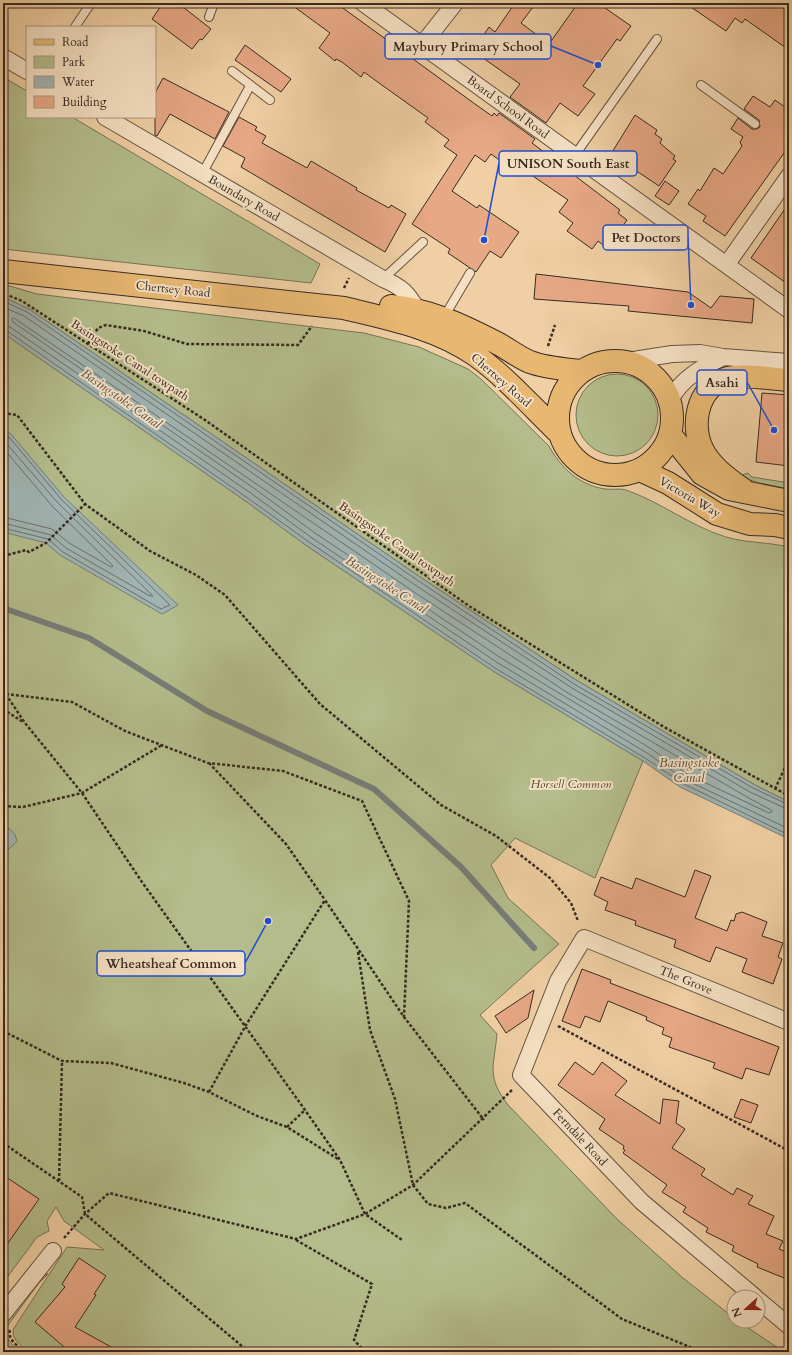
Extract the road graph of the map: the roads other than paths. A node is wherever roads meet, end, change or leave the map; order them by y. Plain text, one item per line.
1 (91, 3) edge
2 (214, 3) edge
3 (364, 3) edge
4 (455, 3) edge
5 (208, 17) dead end
6 (76, 26) edge
7 (657, 39) dead end
8 (422, 45) junction
9 (3, 57) edge
10 (26, 70) edge
11 (232, 71) dead end
12 (701, 85) dead end
13 (250, 86) junction
14 (270, 100) dead end
15 (107, 118) edge
16 (755, 124) dead end
17 (575, 155) junction
18 (202, 174) junction
19 (789, 176) edge
20 (423, 242) dead end
21 (727, 264) junction
22 (3, 270) edge
23 (470, 273) dead end
24 (383, 279) junction
25 (789, 310) edge
26 (418, 311) junction
27 (394, 313) junction
28 (444, 318) junction
29 (723, 357) junction
30 (627, 361) junction
31 (789, 362) edge
32 (582, 371) junction
33 (789, 380) edge
34 (670, 400) junction
35 (560, 434) junction
36 (670, 434) junction
37 (640, 470) junction
38 (745, 491) junction
39 (789, 501) edge
40 (789, 528) edge
41 (789, 1022) edge
42 (524, 1078) joint
43 (58, 1245) road end
44 (745, 1289) edge
45 (766, 1307) edge
46 (3, 1314) edge
47 (789, 1326) edge

1 - 6 lane
2 - 5 lane
3 - 8 street, Board School Road
4 - 8 street
7 - 17 lane
8 - 17 street, Board School Road
9 - 10 street
11 - 13 lane
12 - 16 lane
13 - 14 lane
13 - 18 lane
15 - 18 street, Boundary Road
17 - 21 street, Board School Road
18 - 24 street, Boundary Road
19 - 21 street
20 - 24 lane
21 - 25 street, Board School Road
22 - 27 main road, Chertsey Road
23 - 28 lane
24 - 26 street, Boundary Road
24 - 27 street
26 - 27 main road, Chertsey Road
26 - 28 main road, Chertsey Road
27 - 35 main road, Chertsey Road
28 - 32 main road, Chertsey Road
29 - 30 street
29 - 31 street
29 - 34 street
30 - 32 main road
30 - 34 main road
32 - 35 main road
33 - 38 main road
34 - 36 main road
35 - 37 main road
36 - 37 main road
36 - 38 main road
37 - 40 main road, Victoria Way
38 - 39 main road
41 - 42 street, The Grove
42 - 44 street, Ferndale Road
43 - 46 street
45 - 47 street

